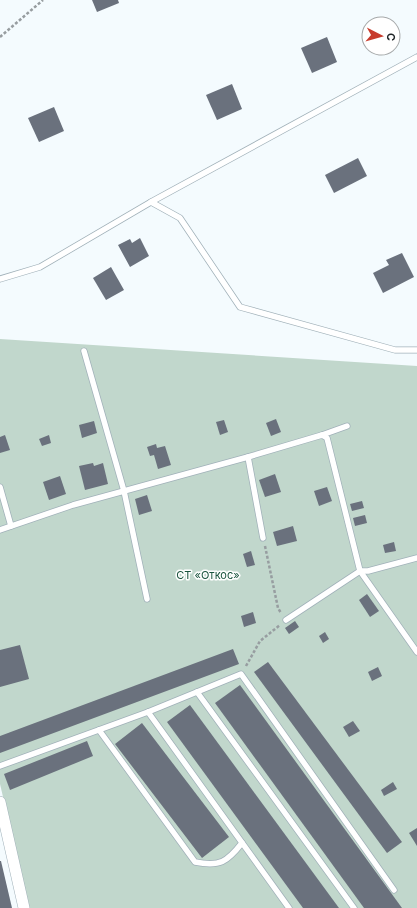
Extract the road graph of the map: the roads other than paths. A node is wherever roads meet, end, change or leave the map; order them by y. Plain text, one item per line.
1 (417, 56) edge
2 (151, 202) junction
3 (0, 279) edge
4 (417, 350) edge
5 (84, 351) dead end
6 (348, 426) dead end
7 (322, 435) junction
8 (248, 457) junction
9 (0, 487) edge
10 (124, 492) junction
11 (11, 526) junction
12 (0, 530) edge
13 (263, 538) road end
14 (417, 558) edge
15 (360, 571) junction
16 (147, 599) dead end
17 (286, 620) road end
18 (417, 652) edge
19 (197, 692) junction
20 (148, 712) junction
21 (99, 730) junction
22 (0, 766) edge
23 (0, 802) edge
24 (242, 843) junction
25 (394, 890) dead end
26 (24, 908) edge
27 (289, 908) edge
28 (354, 908) edge

1 - 2 lane
2 - 3 lane
2 - 4 lane
5 - 10 lane
6 - 7 lane
7 - 8 lane
7 - 15 lane
8 - 10 lane
8 - 13 lane
9 - 11 lane
10 - 11 lane
10 - 16 lane
11 - 12 lane
14 - 15 lane
15 - 17 lane
15 - 18 lane
19 - 20 lane
19 - 25 lane
19 - 28 lane
20 - 21 lane
20 - 24 lane
21 - 22 lane
21 - 24 lane
23 - 26 street
24 - 27 lane

